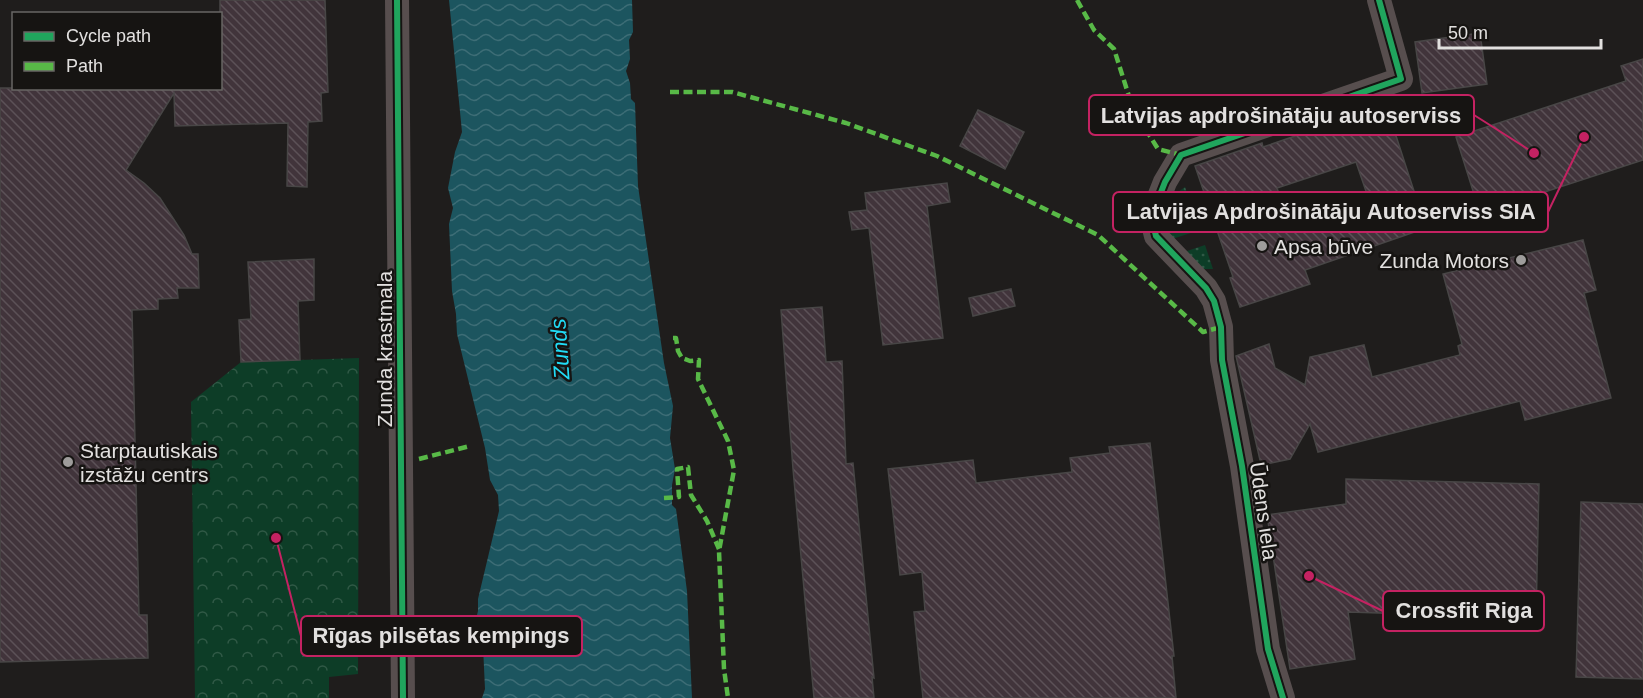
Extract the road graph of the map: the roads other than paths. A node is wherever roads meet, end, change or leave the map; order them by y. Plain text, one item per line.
1 (397, 0) edge
2 (1379, 0) edge
3 (403, 698) edge
4 (1283, 698) edge

1 - 3 street, Zunda krastmala
2 - 4 street, Ūdens iela

